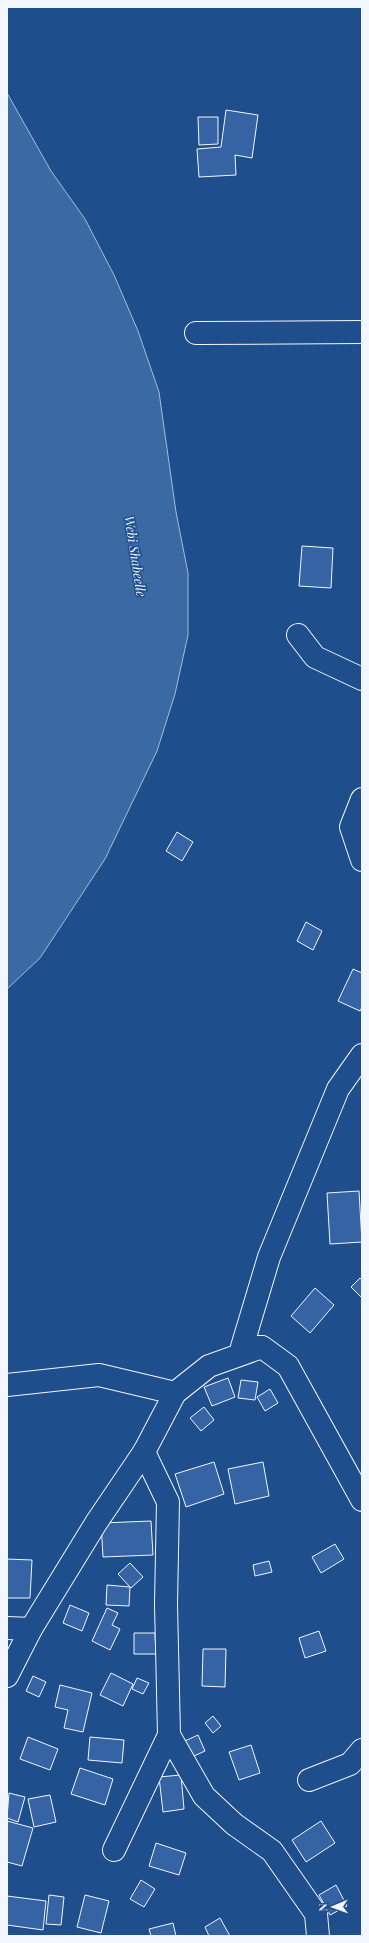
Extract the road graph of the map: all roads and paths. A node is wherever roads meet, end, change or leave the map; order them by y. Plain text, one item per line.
1 (362, 332) edge
2 (196, 333) dead end
3 (298, 635) dead end
4 (362, 679) edge
5 (362, 799) edge
6 (362, 860) edge
7 (362, 1056) edge
8 (262, 1347) junction
9 (7, 1385) edge
10 (175, 1393) junction
11 (144, 1452) junction
12 (362, 1500) edge
13 (7, 1628) edge
14 (31, 1629) junction
15 (7, 1676) edge
16 (169, 1735) junction
17 (362, 1750) edge
18 (309, 1780) dead end
19 (114, 1850) dead end
20 (318, 1936) edge

1 - 2 street
3 - 4 street
5 - 6 street
7 - 8 street
8 - 10 street
8 - 12 street
9 - 10 street
10 - 11 street
11 - 14 street
11 - 16 street
13 - 14 street
14 - 15 street
16 - 19 street
16 - 20 street
17 - 18 street

